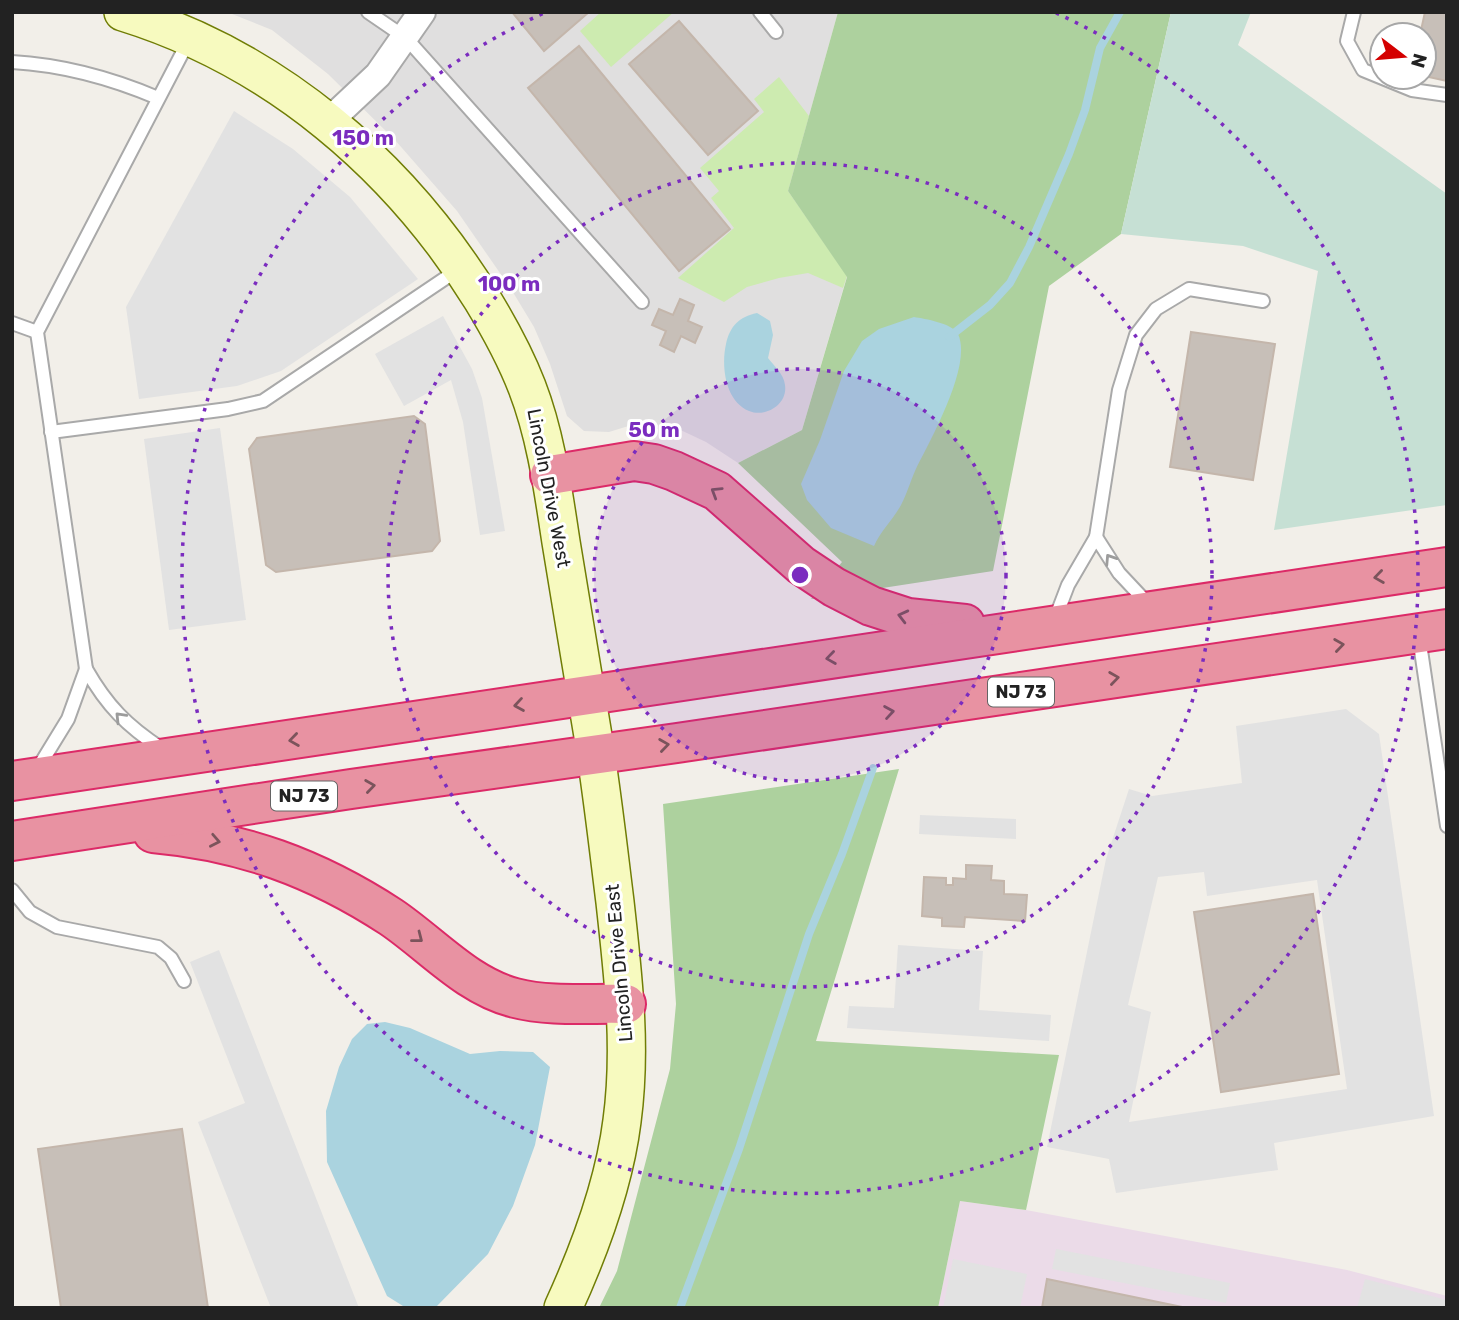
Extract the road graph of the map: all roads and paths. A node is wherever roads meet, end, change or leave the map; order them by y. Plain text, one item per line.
1 (123, 12) edge
2 (368, 12) edge
3 (422, 12) edge
4 (760, 12) edge
5 (1354, 12) edge
6 (776, 32) dead end
7 (190, 37) junction
8 (406, 38) junction
9 (12, 62) edge
10 (1447, 95) edge
11 (158, 98) junction
12 (328, 122) junction
13 (462, 267) junction
14 (1263, 301) dead end
15 (642, 302) dead end
16 (12, 323) edge
17 (37, 332) junction
18 (51, 432) junction
19 (550, 475) junction
20 (1096, 537) junction
21 (1447, 567) edge
22 (1154, 610) junction
23 (1036, 628) junction
24 (1433, 631) edge
25 (86, 669) junction
26 (586, 694) junction
27 (596, 754) junction
28 (174, 757) junction
29 (22, 780) edge
30 (1447, 826) edge
31 (74, 832) junction
32 (12, 841) edge
33 (12, 890) edge
34 (184, 982) dead end
35 (626, 1004) junction
36 (563, 1308) edge

1 - 7 street, Lincoln Drive West
2 - 8 lane
3 - 8 street
4 - 6 lane
5 - 10 lane
7 - 11 lane
7 - 12 street, Lincoln Drive West
8 - 12 street
8 - 15 lane
9 - 11 lane
11 - 17 lane
12 - 13 street, Lincoln Drive West
13 - 18 lane
13 - 19 street, Lincoln Drive West
14 - 20 lane
16 - 17 lane
17 - 18 lane
18 - 25 lane
23 -> 19 highway
19 - 26 street, Lincoln Drive West
22 -> 20 lane
20 - 23 lane
21 -> 22 highway
22 - 23 highway
23 -> 26 highway
27 -> 24 highway, NJ 73
24 - 30 lane
28 -> 25 lane
25 - 29 lane
26 - 27 street, Lincoln Drive East
26 -> 28 highway
31 -> 27 highway, NJ 73
27 - 35 street, Lincoln Drive East
28 - 29 highway
31 - 32 highway, NJ 73
31 -> 35 highway
33 - 34 lane
35 - 36 street, Lincoln Drive East

